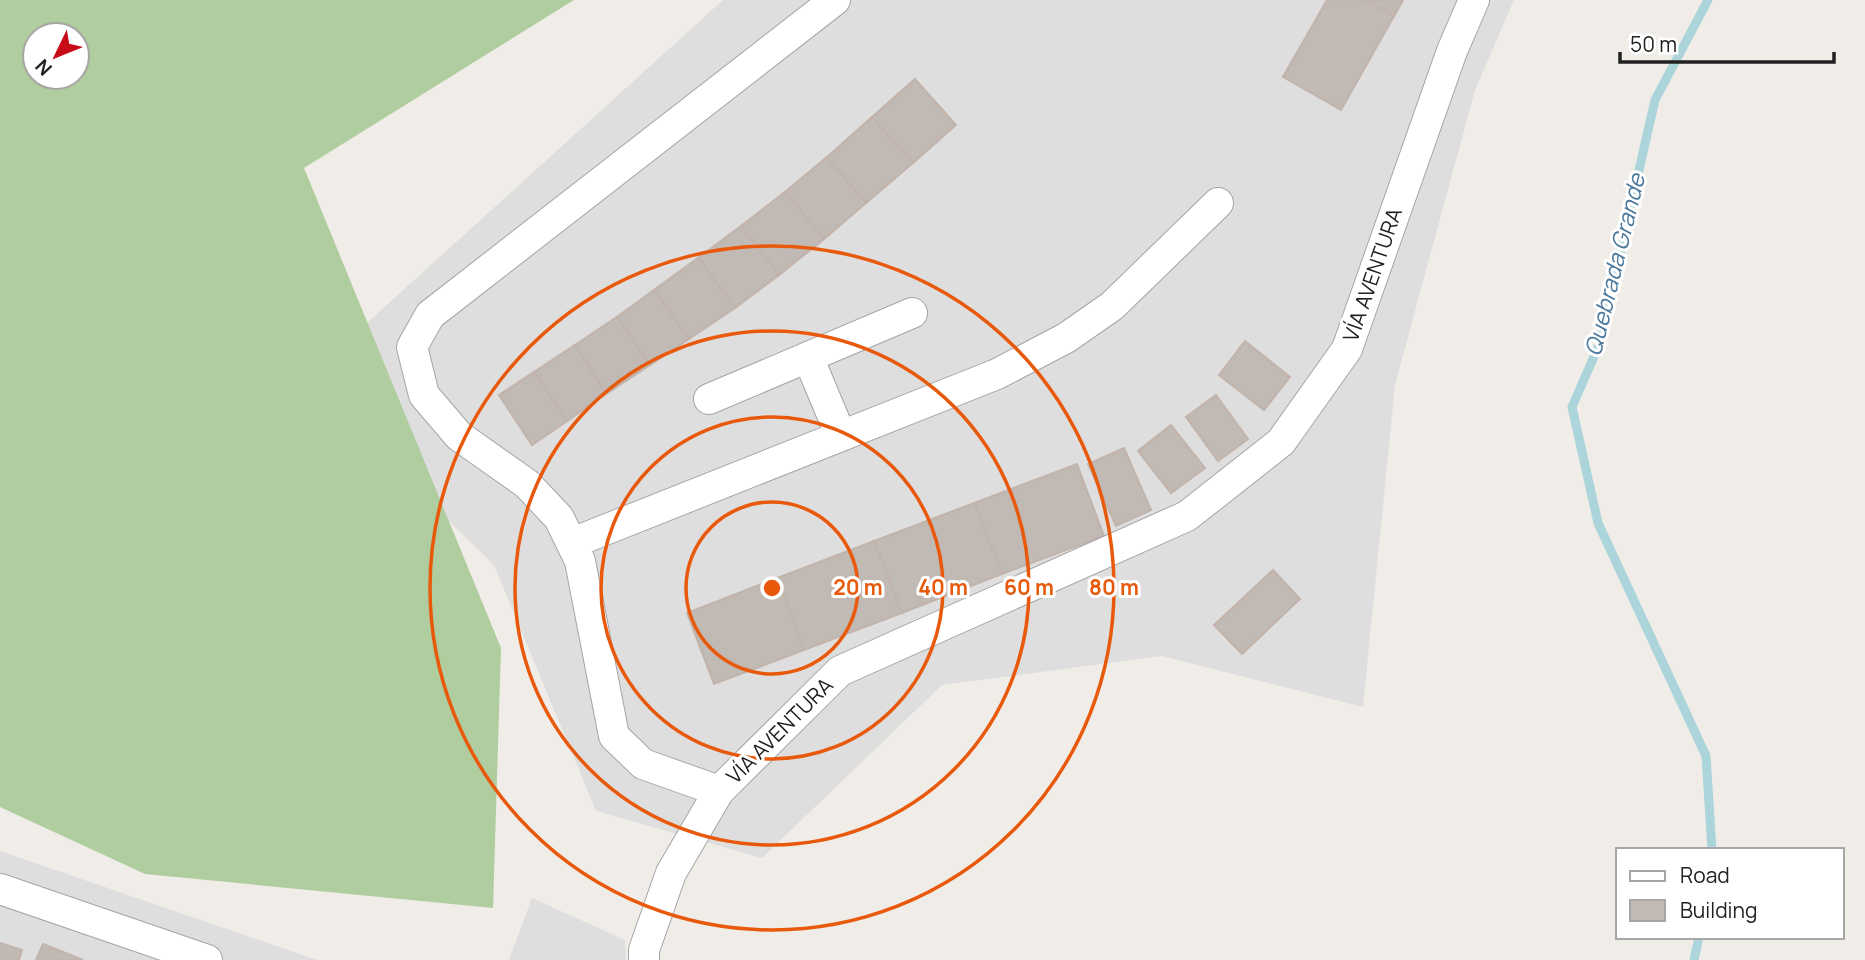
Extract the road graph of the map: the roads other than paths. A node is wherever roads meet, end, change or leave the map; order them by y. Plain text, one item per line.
1 (835, 0) edge
2 (1474, 0) edge
3 (1218, 203) dead end
4 (912, 313) dead end
5 (808, 357) junction
6 (709, 399) dead end
7 (841, 436) junction
8 (572, 544) junction
9 (719, 791) junction
10 (0, 889) edge
11 (207, 960) edge
12 (644, 960) edge

1 - 8 street
2 - 9 street, VÍA AVENTURA
3 - 7 street
4 - 5 street
5 - 6 street
5 - 7 street
7 - 8 street
8 - 9 street
9 - 12 street, VÍA AVENTURA
10 - 11 street

